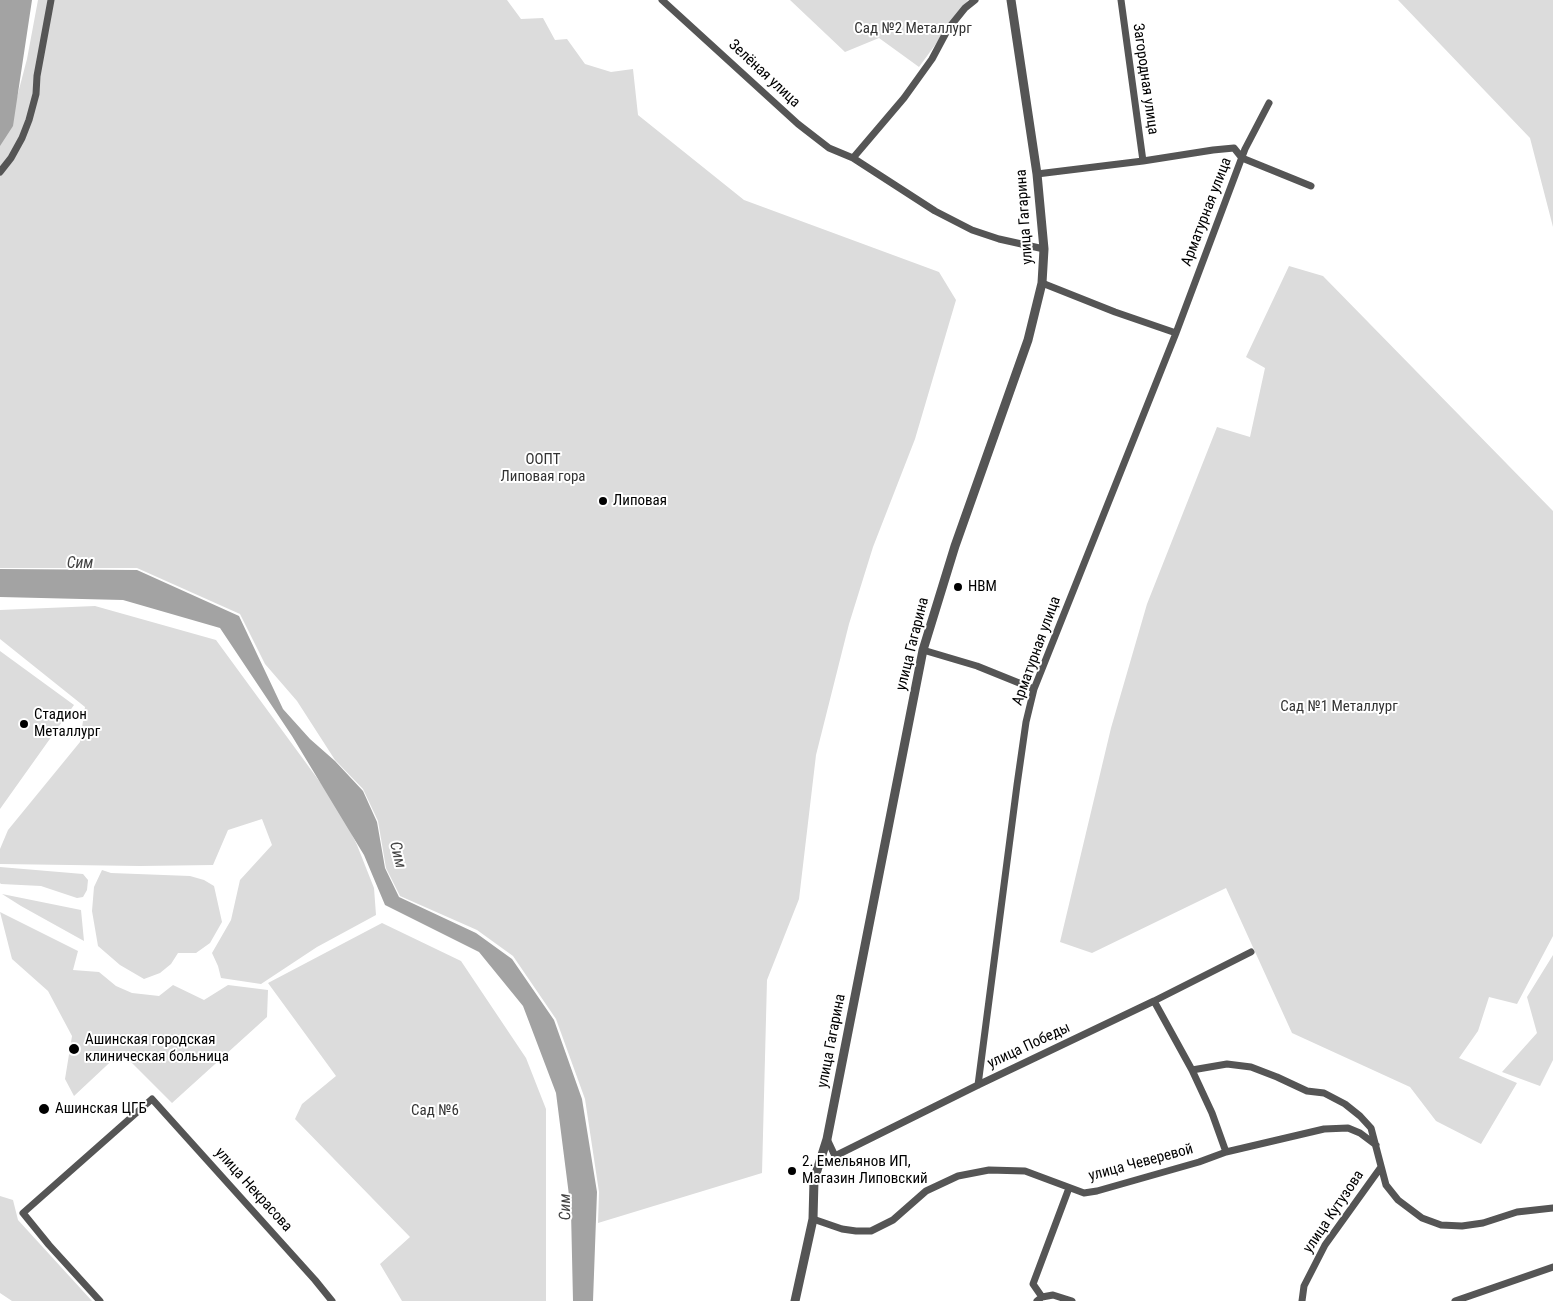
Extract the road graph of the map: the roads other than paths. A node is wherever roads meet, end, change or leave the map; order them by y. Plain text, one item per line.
1 (51, 0) edge
2 (662, 0) edge
3 (975, 0) edge
4 (1011, 0) edge
5 (1121, 0) edge
6 (1269, 103) dead end
7 (853, 158) junction
8 (1242, 158) junction
9 (1143, 161) junction
10 (0, 172) edge
11 (1037, 174) junction
12 (1311, 186) dead end
13 (1044, 249) junction
14 (1042, 283) junction
15 (1176, 333) junction
16 (923, 650) junction
17 (1034, 689) junction
18 (1251, 952) dead end
19 (1154, 1002) junction
20 (1192, 1070) junction
21 (978, 1085) junction
22 (827, 1139) junction
23 (1376, 1145) junction
24 (1226, 1152) junction
25 (1381, 1167) junction
26 (1069, 1188) junction
27 (1553, 1208) edge
28 (813, 1219) junction
29 (1553, 1266) edge
30 (1040, 1299) edge
31 (100, 1301) edge
32 (332, 1301) edge
33 (795, 1301) edge
34 (1072, 1301) edge
35 (1302, 1301) edge
36 (1455, 1301) edge

1 - 10 street
2 - 7 street, Зелёная улица
3 - 7 street
4 - 11 street, улица Гагарина
5 - 9 street, Загородная улица
6 - 8 street, Арматурная улица
7 - 13 street, Зелёная улица
8 - 9 street
8 - 12 street
8 - 15 street, Арматурная улица
9 - 11 street
11 - 13 street, улица Гагарина
13 - 14 street, улица Гагарина
14 - 15 street
14 - 16 street, улица Гагарина
15 - 17 street, Арматурная улица
16 - 17 street
16 - 22 street, улица Гагарина
17 - 21 street, Арматурная улица
18 - 19 street, улица Победы
19 - 20 street
19 - 21 street, улица Победы
20 - 23 street
20 - 24 street
21 - 22 street, улица Победы
22 - 28 street, улица Гагарина
23 - 24 street, улица Чеверевой
23 - 25 street
24 - 26 street, улица Чеверевой
25 - 27 street
25 - 35 street, улица Кутузова
26 - 28 street, улица Чеверевой
26 - 30 street
28 - 33 street, улица Гагарина
29 - 36 street
30 - 34 street
31 - 32 street, улица Некрасова

